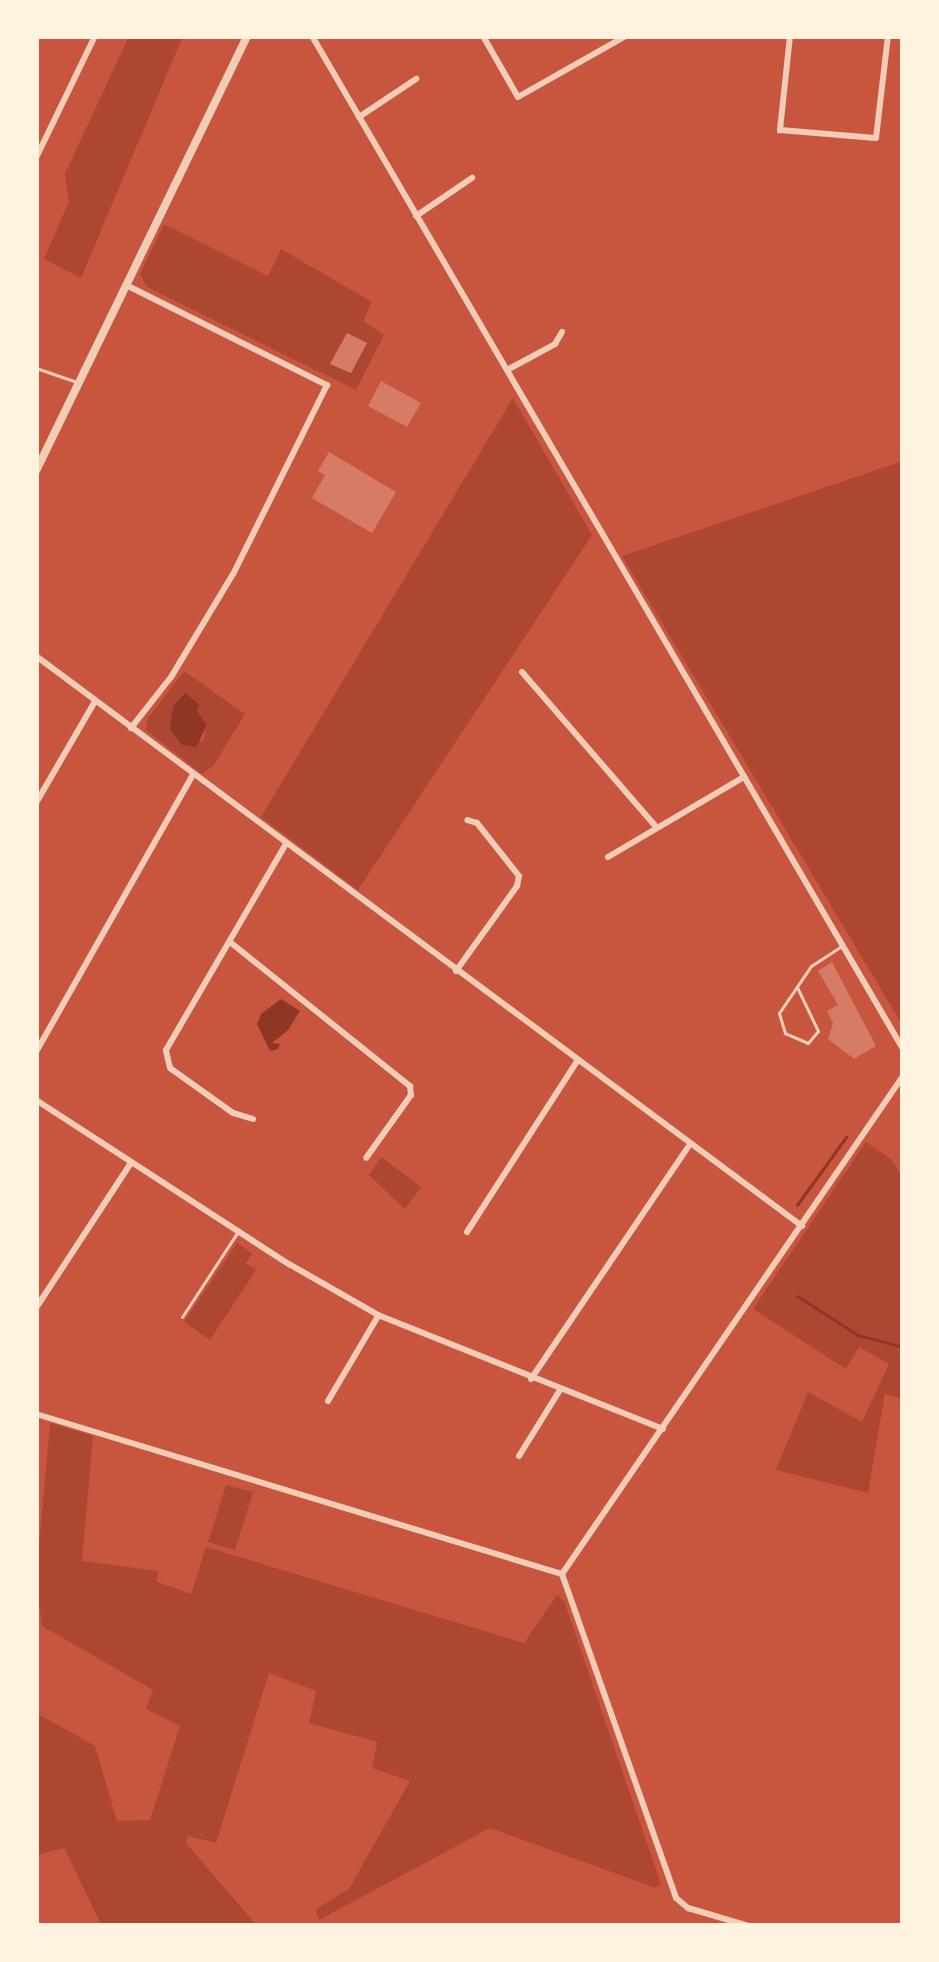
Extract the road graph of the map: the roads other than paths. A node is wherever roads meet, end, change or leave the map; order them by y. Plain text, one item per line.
1 (95, 36) edge
2 (247, 36) edge
3 (312, 36) edge
4 (483, 36) edge
5 (626, 36) edge
6 (790, 36) edge
7 (888, 36) edge
8 (416, 79) dead end
9 (359, 117) junction
10 (36, 158) edge
11 (472, 178) dead end
12 (415, 217) junction
13 (126, 285) junction
14 (562, 332) dead end
15 (36, 368) edge
16 (506, 370) junction
17 (79, 383) junction
18 (36, 471) edge
19 (36, 656) edge
20 (522, 672) dead end
21 (95, 701) junction
22 (130, 729) junction
23 (193, 775) junction
24 (744, 777) junction
25 (36, 803) edge
26 (467, 820) dead end
27 (657, 828) junction
28 (287, 844) junction
29 (608, 857) dead end
30 (230, 942) junction
31 (842, 945) junction
32 (456, 971) junction
33 (797, 987) junction
34 (903, 1049) edge
35 (36, 1052) edge
36 (577, 1061) junction
37 (903, 1076) edge
38 (36, 1100) edge
39 (254, 1119) dead end
40 (688, 1147) junction
41 (366, 1158) dead end
42 (131, 1163) junction
43 (802, 1226) junction
44 (238, 1232) junction
45 (467, 1232) dead end
46 (36, 1308) edge
47 (379, 1316) junction
48 (182, 1317) dead end
49 (531, 1379) junction
50 (560, 1390) junction
51 (328, 1401) dead end
52 (36, 1414) edge
53 (663, 1429) junction
54 (519, 1456) dead end
55 (562, 1574) junction
56 (749, 1926) edge

1 - 10 street
2 - 13 street
3 - 9 street
4 - 5 street
6 - 7 street
8 - 9 street
9 - 12 street
11 - 12 street
12 - 16 street
13 - 17 street
13 - 22 street
14 - 16 street
15 - 17 lane
16 - 24 street
17 - 18 street
19 - 21 street
20 - 27 street
21 - 22 street
21 - 25 street
22 - 23 street
23 - 28 street
23 - 35 street
24 - 27 street
24 - 31 street
26 - 32 street
27 - 29 street
28 - 30 street
28 - 32 street
30 - 39 street
30 - 41 street
31 - 33 lane
31 - 34 street
32 - 36 street
33 - 33 lane
36 - 40 street
36 - 45 street
37 - 43 street
38 - 42 street
40 - 43 street
40 - 49 street
42 - 44 street
42 - 46 street
43 - 53 street
44 - 47 street
44 - 48 lane
47 - 49 street
47 - 51 street
49 - 50 street
50 - 53 street
50 - 54 street
52 - 55 street
53 - 55 street
55 - 56 street

